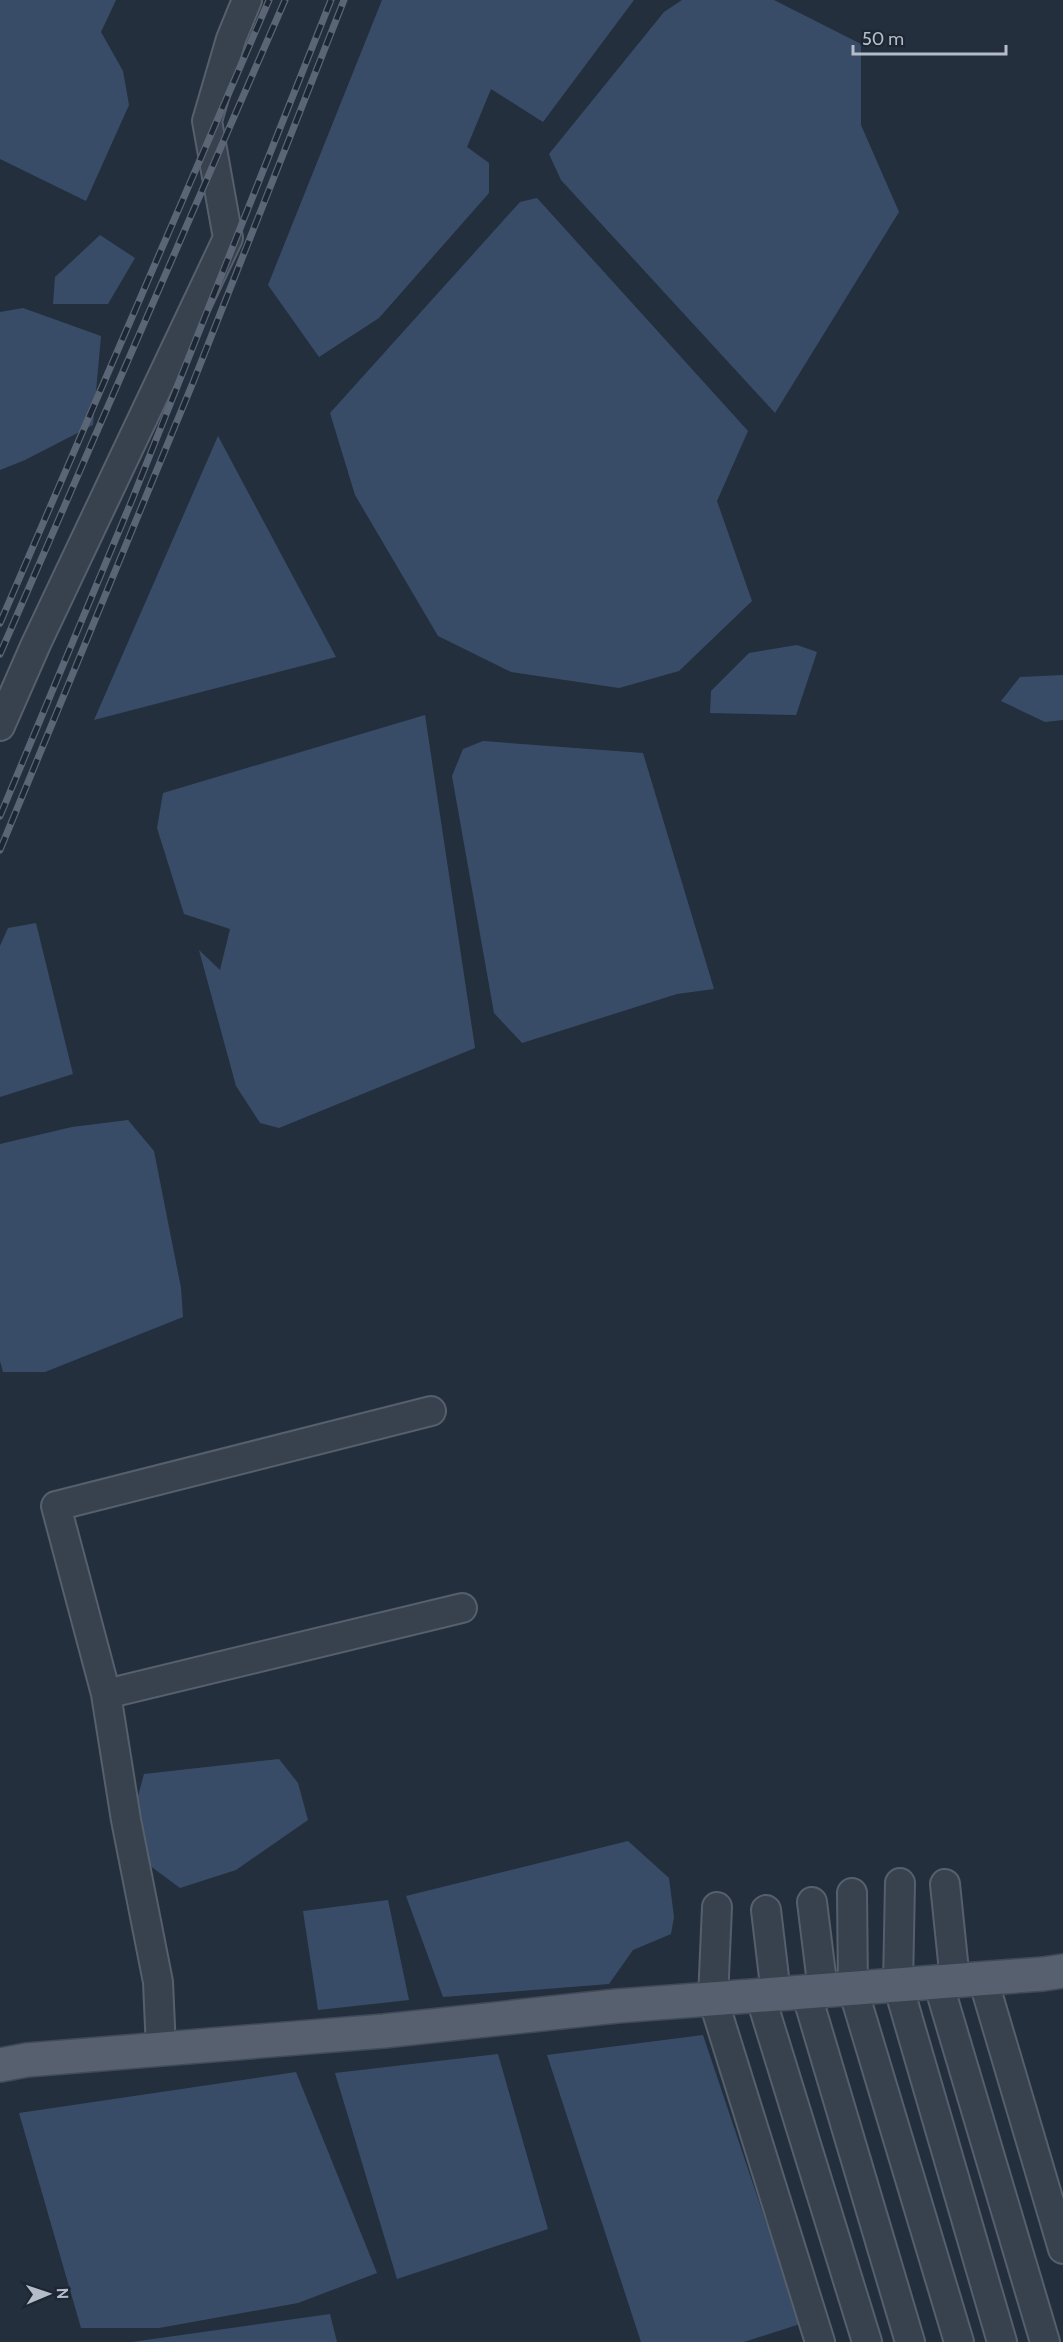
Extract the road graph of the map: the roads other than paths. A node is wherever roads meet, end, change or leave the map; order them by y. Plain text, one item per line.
1 (247, 0) edge
2 (0, 726) edge
3 (431, 1411) dead end
4 (462, 1608) dead end
5 (106, 1694) junction
6 (900, 1883) dead end
7 (945, 1884) dead end
8 (852, 1893) dead end
9 (812, 1902) dead end
10 (717, 1906) dead end
11 (766, 1910) dead end
12 (1063, 1971) edge
13 (959, 1981) junction
14 (898, 1985) junction
15 (804, 1992) junction
16 (713, 1999) junction
17 (161, 2049) junction
18 (0, 2065) edge
19 (1063, 2249) edge
20 (820, 2342) edge
21 (867, 2342) edge
22 (910, 2342) edge
23 (959, 2342) edge
24 (1002, 2342) edge
25 (1045, 2342) edge

1 - 2 street
3 - 5 street
4 - 5 street
5 - 17 street
6 - 14 street
7 - 13 street
8 - 15 street
9 - 15 street
10 - 16 street
11 - 15 street
12 - 13 main road
13 - 14 main road
13 - 19 street
13 - 25 street
14 - 15 main road
14 - 24 street
15 - 16 main road
15 - 21 street
15 - 22 street
15 - 23 street
16 - 17 main road
16 - 20 street
17 - 18 main road

